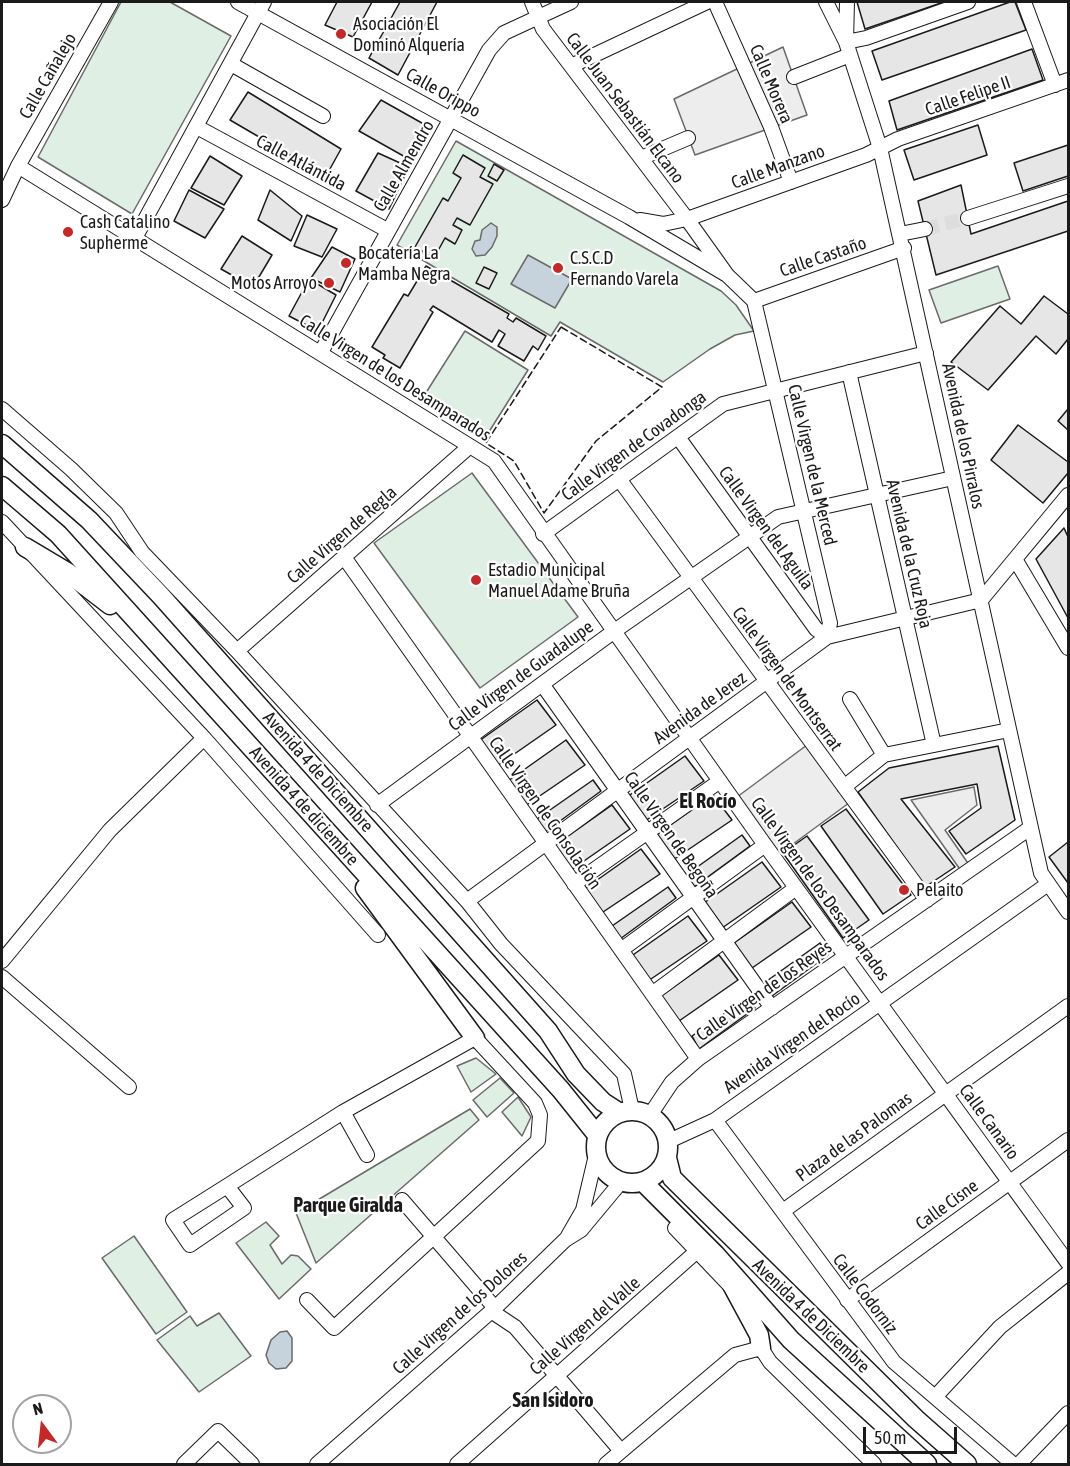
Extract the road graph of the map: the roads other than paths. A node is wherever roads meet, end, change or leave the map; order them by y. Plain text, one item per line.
1 (111, 2) edge
2 (238, 2) edge
3 (532, 2) edge
4 (571, 2) edge
5 (707, 2) edge
6 (715, 2) edge
7 (826, 2) edge
8 (847, 2) edge
9 (968, 2) edge
10 (1024, 2) edge
11 (261, 7) edge
12 (538, 17) junction
13 (848, 48) junction
14 (231, 64) junction
15 (571, 66) junction
16 (794, 77) dead end
17 (1068, 80) edge
18 (1055, 85) junction
19 (323, 116) dead end
20 (451, 118) junction
21 (197, 127) junction
22 (688, 138) dead end
23 (880, 148) junction
24 (641, 158) junction
25 (18, 166) junction
26 (791, 182) junction
27 (1068, 186) edge
28 (2, 200) edge
29 (629, 217) junction
30 (968, 218) tunnel mouth
31 (687, 219) junction
32 (671, 223) junction
33 (925, 228) tunnel mouth
34 (387, 230) junction
35 (135, 238) junction
36 (668, 241) junction
37 (902, 241) junction
38 (727, 275) junction
39 (754, 301) junction
40 (321, 352) junction
41 (926, 353) junction
42 (849, 372) junction
43 (776, 390) junction
44 (2, 409) edge
45 (678, 437) junction
46 (2, 444) edge
47 (470, 446) junction
48 (953, 478) junction
49 (619, 479) junction
50 (2, 486) edge
51 (877, 495) junction
52 (1067, 499) edge
53 (805, 511) junction
54 (3, 527) edge
55 (543, 534) junction
56 (750, 535) junction
57 (25, 547) junction
58 (344, 557) junction
59 (1016, 559) junction
60 (691, 576) junction
61 (981, 600) junction
62 (905, 618) junction
63 (141, 629) junction
64 (613, 632) junction
65 (827, 637) junction
66 (1068, 648) edge
67 (237, 651) junction
68 (766, 682) junction
69 (542, 684) junction
70 (850, 699) dead end
71 (1009, 730) junction
72 (469, 736) junction
73 (204, 738) junction
74 (689, 738) junction
75 (933, 745) junction
76 (884, 755) junction
77 (720, 782) junction
78 (844, 787) junction
79 (618, 790) junction
80 (378, 806) junction
81 (308, 809) junction
82 (1030, 828) junction
83 (648, 833) junction
84 (545, 844) junction
85 (765, 845) junction
86 (574, 884) junction
87 (1048, 884) junction
88 (796, 888) junction
89 (693, 897) junction
90 (927, 900) junction
91 (467, 901) junction
92 (1068, 912) edge
93 (378, 935) dead end
94 (724, 940) junction
95 (621, 950) junction
96 (846, 957) junction
97 (2, 961) edge
98 (2, 977) edge
99 (652, 994) junction
100 (880, 1002) junction
101 (1068, 1006) edge
102 (772, 1008) junction
103 (474, 1038) junction
104 (698, 1059) junction
105 (129, 1087) dead end
106 (946, 1093) junction
107 (343, 1112) junction
108 (626, 1112) junction
109 (650, 1115) junction
110 (715, 1120) junction
111 (597, 1135) junction
112 (1068, 1140) edge
113 (668, 1150) junction
114 (367, 1155) dead end
115 (596, 1155) junction
116 (621, 1182) junction
117 (643, 1182) junction
118 (1010, 1182) junction
119 (227, 1186) junction
120 (402, 1200) dead end
121 (783, 1211) junction
122 (675, 1228) dead end
123 (435, 1238) junction
124 (565, 1240) junction
125 (706, 1250) junction
126 (1068, 1263) edge
127 (1068, 1273) edge
128 (307, 1300) dead end
129 (847, 1300) junction
130 (493, 1310) junction
131 (761, 1348) junction
132 (556, 1375) junction
133 (935, 1397) junction
134 (1068, 1413) edge
135 (621, 1451) junction
136 (184, 1464) edge
137 (252, 1464) edge
138 (317, 1464) edge
139 (457, 1464) edge
140 (606, 1464) edge
141 (873, 1464) edge
142 (927, 1464) edge
143 (967, 1464) edge
144 (1013, 1464) edge
145 (1019, 1464) edge

1 - 25 street, Calle Cañalejo
2 - 11 street, Calle Orippo
3 - 12 street, Calle Juan Sebastián Elcano
4 - 12 street, Calle Almendro
5 - 15 street
6 - 26 street, Calle Morera
7 - 13 street, Avenida de los Pirralos
8 - 13 street
9 - 13 street
10 - 18 street
11 - 14 street
11 - 20 street, Calle Orippo
12 - 15 street, Calle Juan Sebastián Elcano
12 - 20 street, Calle Almendro
13 - 16 street
13 - 23 street, Avenida de los Pirralos
14 - 19 street
14 - 21 street
15 - 24 street, Calle Juan Sebastián Elcano
17 - 18 street, Calle Felipe II
18 - 23 street, Calle Felipe II
20 - 29 street, Calle Orippo
20 - 34 street, Calle Almendro
21 - 34 street, Calle Atlántida
21 - 35 street
22 - 24 street
23 - 26 street, Calle Manzano
23 - 37 street, Avenida de los Pirralos
24 - 31 street, Calle Juan Sebastián Elcano
25 - 28 street, Calle Cañalejo
25 - 35 street, Calle Virgen de los Desamparados
26 - 31 street, Calle Manzano
27 - 30 street
29 - 32 street, Calle Manzano
29 - 36 street
31 - 32 street, Calle Manzano
31 - 38 street, Calle Juan Sebastián Elcano
32 - 36 street
33 - 37 street, Calle Castaño
34 - 40 street, Calle Almendro
35 - 40 street, Calle Virgen de los Desamparados
36 - 38 street
37 - 39 street, Calle Castaño
37 - 41 street, Avenida de los Pirralos
38 - 39 street
39 - 43 street, Calle Virgen de la Merced
40 - 47 street, Calle Virgen de los Desamparados
41 - 42 street, Calle Virgen de Covadonga
41 - 48 street, Avenida de los Pirralos
42 - 43 street, Calle Virgen de Covadonga
42 - 51 street, Avenida de la Cruz Roja
43 - 45 street, Calle Virgen de Covadonga
43 - 53 street, Calle Virgen de la Merced
44 - 67 street
45 - 49 street, Calle Virgen de Covadonga
45 - 56 street, Calle Virgen del Aguila
46 - 108 main road, Avenida 4 de Diciembre
47 - 55 street, Calle Virgen de los Desamparados
47 - 58 street, Calle Virgen de Regla
48 - 51 street, Calle Virgen de Guadalupe
48 - 61 street, Avenida de los Pirralos
49 - 55 street, Calle Virgen de Covadonga
49 - 60 street, Calle Virgen de Montserrat
50 - 63 main road, Avenida 4 de diciembre
51 - 53 street, Calle Virgen de Guadalupe
51 - 62 street, Avenida de la Cruz Roja
52 - 59 street
53 - 56 street, Calle Virgen de Guadalupe
53 - 65 street, Calle Virgen de la Merced
54 - 57 street
55 - 64 street, Calle Virgen de los Desamparados
56 - 60 street, Calle Virgen de Guadalupe
56 - 65 street, Calle Virgen del Aguila
57 - 63 main road
57 - 73 street
58 - 67 street, Calle Virgen de Regla
58 - 72 street, Calle Virgen de Consolación
59 - 61 street
59 - 66 street
60 - 64 street, Calle Virgen de Guadalupe
60 - 68 street, Calle Virgen de Montserrat
61 - 62 street, Avenida de Jerez
61 - 71 street, Avenida de los Pirralos
62 - 65 street, Avenida de Jerez
62 - 75 street, Avenida de la Cruz Roja
63 - 81 main road, Avenida 4 de diciembre
64 - 69 street, Calle Virgen de Guadalupe
64 - 74 street, Calle Virgen de los Desamparados
65 - 68 street, Avenida de Jerez
67 - 80 street
68 - 74 street, Avenida de Jerez
68 - 78 street, Calle Virgen de Montserrat
69 - 72 street, Calle Virgen de Guadalupe
69 - 79 street, Calle Virgen de Begoña
70 - 76 street
71 - 75 street
71 - 82 street, Avenida de los Pirralos
72 - 80 street, Calle Virgen de Guadalupe
72 - 84 street, Calle Virgen de Consolación
73 - 93 street
73 - 97 street
74 - 77 street, Calle Virgen de los Desamparados
74 - 79 street, Avenida de Jerez
75 - 76 street
76 - 78 street
77 - 83 street
77 - 85 street, Calle Virgen de los Desamparados
78 - 90 street, Calle Virgen de Montserrat
79 - 83 street, Calle Virgen de Begoña
79 - 84 street, Avenida de Jerez
80 - 91 street
81 - 103 main road
81 - 111 main road, Avenida 4 de diciembre
82 - 87 street, Avenida de los Pirralos
82 - 90 street, Calle Virgen de los Reyes
83 - 86 street
83 - 89 street, Calle Virgen de Begoña
84 - 86 street, Calle Virgen de Consolación
84 - 91 street, Avenida de Jerez
85 - 88 street, Calle Virgen de los Desamparados
85 - 89 street
86 - 95 street, Calle Virgen de Consolación
87 - 92 street, Avenida de los Pirralos
87 - 100 street, Avenida Virgen del Rocío
88 - 94 street
88 - 96 street, Calle Virgen de los Desamparados
89 - 94 street, Calle Virgen de Begoña
89 - 95 street
90 - 96 street, Calle Virgen de los Reyes
91 - 108 street
94 - 99 street
94 - 102 street, Calle Virgen de Begoña
95 - 99 street, Calle Virgen de Consolación
96 - 100 street, Calle Virgen de los Desamparados
96 - 102 street, Calle Virgen de los Reyes
98 - 105 street
99 - 104 street, Calle Virgen de Consolación
100 - 106 street, Calle Canario
100 - 110 street, Avenida Virgen del Rocío
101 - 106 street, Plaza de las Palomas
102 - 104 street, Calle Virgen de los Reyes
103 - 107 street
103 - 123 street
104 - 109 street, Calle Virgen de los Reyes
106 - 118 street, Calle Canario
106 - 121 street, Plaza de las Palomas
107 - 114 street
107 - 119 street
108 - 109 main road
108 - 111 main road
109 - 113 main road
110 - 113 street, Avenida Virgen del Rocío
110 - 121 street, Calle Codorniz
111 - 115 main road
112 - 118 street, Calle Cisne
113 - 117 main road
113 - 143 main road, Avenida 4 de Diciembre
115 - 116 main road
115 - 124 street
116 - 117 main road
116 - 124 street, Calle Virgen de los Dolores
117 - 125 main road, Avenida 4 de Diciembre
118 - 126 street, Calle Canario
118 - 129 street, Calle Cisne
119 - 119 street
120 - 123 street
121 - 129 street, Calle Codorniz
122 - 125 street
123 - 128 street
123 - 130 street
124 - 130 street, Calle Virgen de los Dolores
125 - 131 main road
125 - 132 street, Calle Virgen del Valle
125 - 142 main road, Avenida 4 de Diciembre
127 - 133 street
129 - 133 street, Calle Codorniz
130 - 132 street
130 - 138 street, Calle Virgen de los Dolores
131 - 135 street
131 - 141 street
132 - 135 street
132 - 139 street, Calle Virgen del Valle
133 - 144 street, Calle Codorniz
134 - 145 street
135 - 140 street
136 - 137 street

